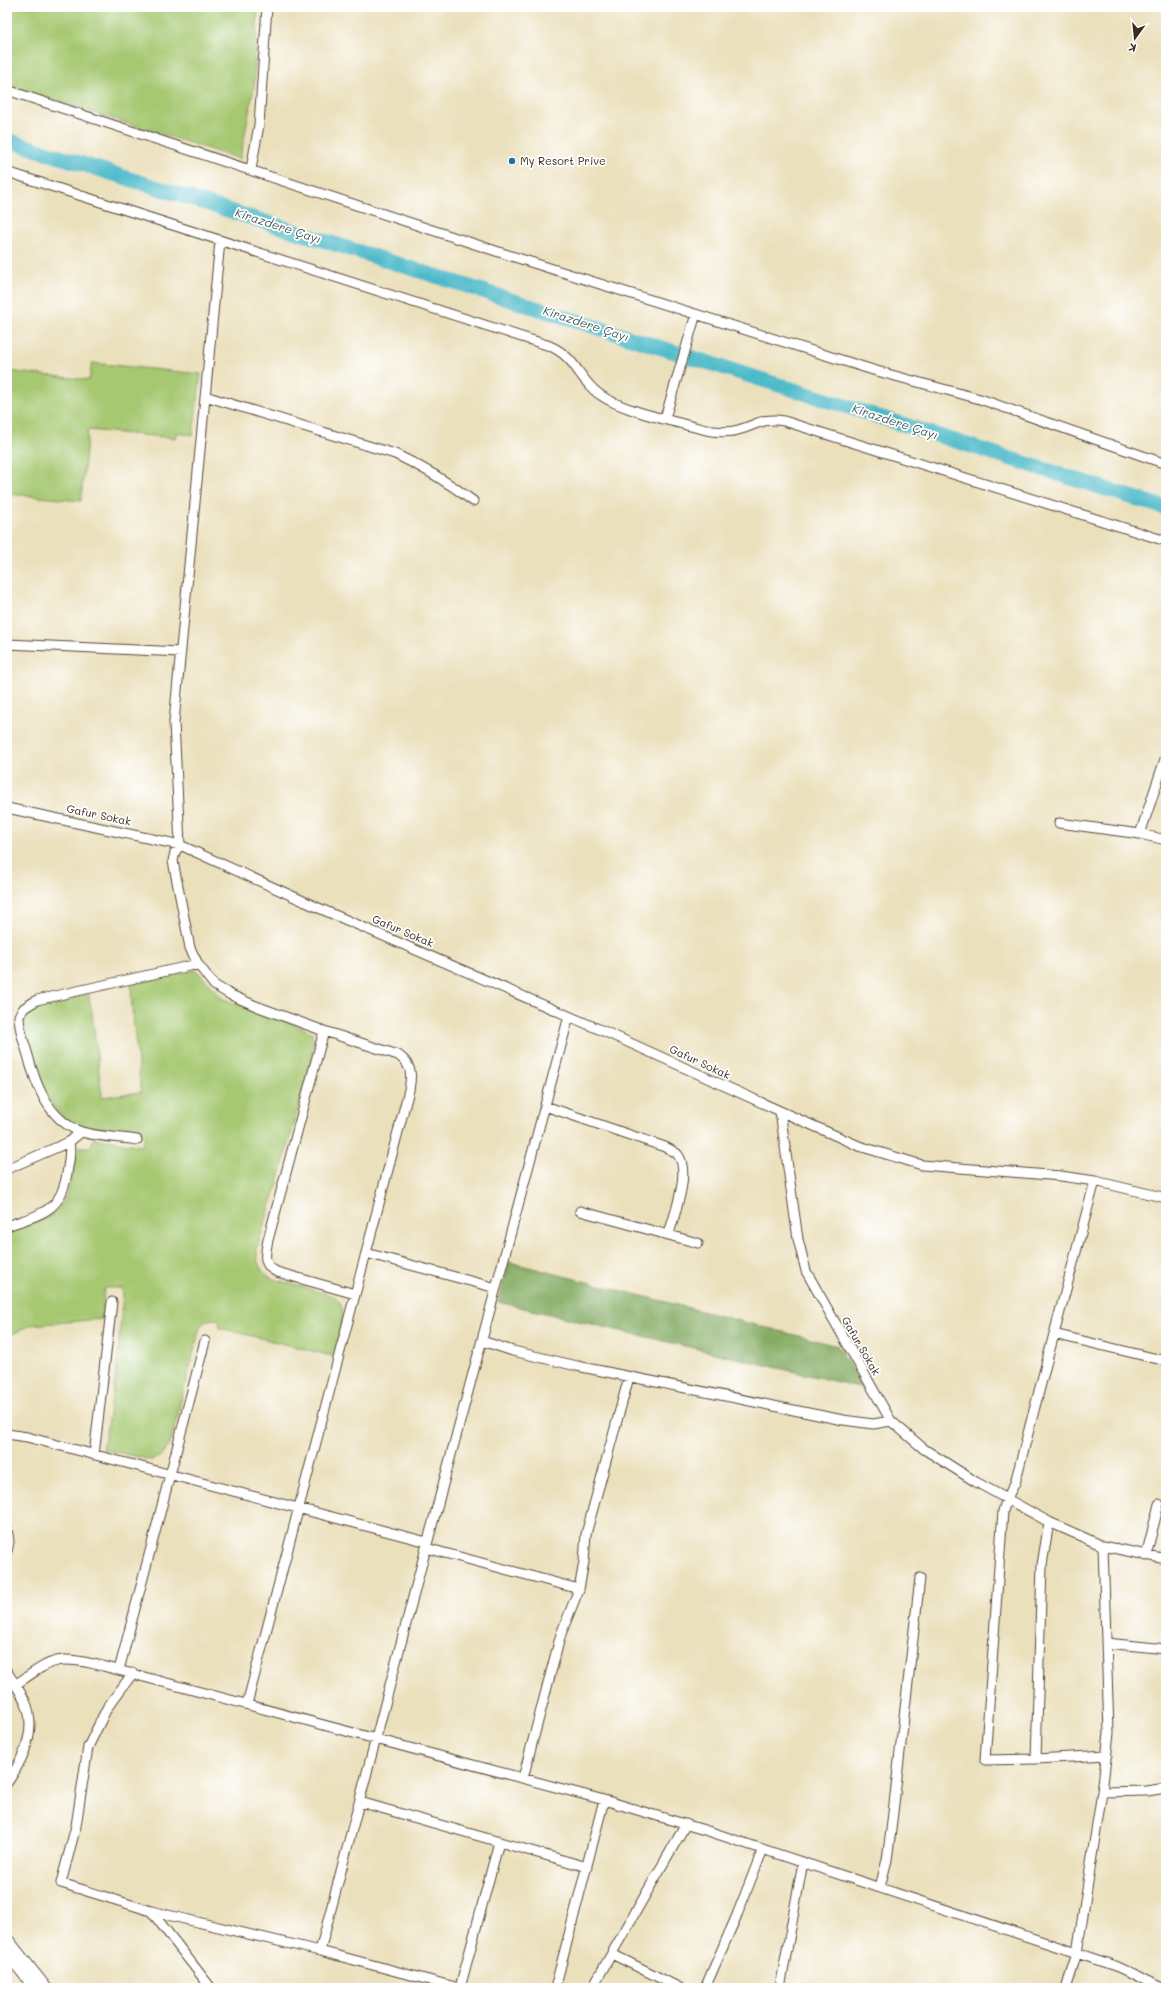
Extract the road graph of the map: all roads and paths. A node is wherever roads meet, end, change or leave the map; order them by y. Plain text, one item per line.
1 (267, 7) edge
2 (7, 90) edge
3 (250, 169) junction
4 (7, 172) edge
5 (220, 241) junction
6 (696, 314) junction
7 (205, 396) junction
8 (666, 414) junction
9 (1166, 464) edge
10 (473, 501) dead end
11 (1166, 540) edge
12 (7, 644) edge
13 (181, 652) junction
14 (1166, 756) edge
15 (7, 808) edge
16 (1059, 823) dead end
17 (1140, 834) junction
18 (1166, 840) edge
19 (180, 845) junction
20 (198, 964) junction
21 (569, 1016) junction
22 (324, 1031) junction
23 (545, 1106) junction
24 (780, 1111) junction
25 (82, 1132) junction
26 (137, 1140) dead end
27 (69, 1142) junction
28 (7, 1169) edge
29 (1095, 1181) junction
30 (1166, 1198) edge
31 (580, 1211) dead end
32 (7, 1226) edge
33 (669, 1234) junction
34 (698, 1243) dead end
35 (366, 1253) junction
36 (496, 1288) junction
37 (355, 1294) junction
38 (112, 1302) dead end
39 (1054, 1334) junction
40 (205, 1341) dead end
41 (482, 1341) junction
42 (1166, 1361) edge
43 (629, 1377) junction
44 (891, 1421) junction
45 (7, 1434) edge
46 (94, 1455) junction
47 (169, 1474) junction
48 (1007, 1498) junction
49 (1160, 1504) dead end
50 (298, 1508) junction
51 (1049, 1522) junction
52 (7, 1527) edge
53 (427, 1545) junction
54 (1103, 1546) junction
55 (7, 1551) edge
56 (1146, 1556) junction
57 (1166, 1559) edge
58 (920, 1578) dead end
59 (579, 1589) junction
60 (1106, 1643) junction
61 (1166, 1649) edge
62 (119, 1670) junction
63 (7, 1672) edge
64 (133, 1673) junction
65 (15, 1685) junction
66 (247, 1704) junction
67 (376, 1739) junction
68 (1107, 1755) junction
69 (1036, 1759) junction
70 (523, 1778) junction
71 (7, 1783) edge
72 (1166, 1788) edge
73 (1102, 1792) junction
74 (604, 1800) junction
75 (360, 1802) junction
76 (686, 1824) junction
77 (499, 1842) junction
78 (763, 1849) junction
79 (802, 1862) junction
80 (587, 1867) junction
81 (880, 1887) junction
82 (151, 1911) junction
83 (7, 1939) edge
84 (320, 1952) junction
85 (7, 1953) edge
86 (1077, 1953) junction
87 (612, 1954) junction
88 (35, 1988) edge
89 (46, 1988) edge
90 (211, 1988) edge
91 (459, 1988) edge
92 (555, 1988) edge
93 (592, 1988) edge
94 (680, 1988) edge
95 (705, 1988) edge
96 (780, 1988) edge
97 (1066, 1988) edge
98 (1163, 1988) edge

1 - 3 street
2 - 3 street
3 - 6 street
4 - 5 street
5 - 7 street
5 - 8 street
6 - 8 street
6 - 9 street
7 - 10 street
7 - 13 street
8 - 11 street
12 - 13 street
13 - 19 street
14 - 17 street
15 - 19 street, Gafur Sokak
16 - 17 street
17 - 18 street
19 - 20 street
19 - 21 street, Gafur Sokak
20 - 22 street
20 - 25 street
21 - 23 street
21 - 24 street, Gafur Sokak
22 - 35 street
22 - 37 street
23 - 33 street
23 - 36 street
24 - 29 street
24 - 44 street, Gafur Sokak
25 - 26 street
25 - 27 street
27 - 28 street
27 - 32 street
29 - 30 street
29 - 39 street
31 - 33 street
33 - 34 street
35 - 36 street
35 - 37 street
36 - 41 street
37 - 50 street
38 - 46 street
39 - 42 street
39 - 48 street
40 - 47 street
41 - 43 street
41 - 53 street
43 - 44 street
43 - 59 street
44 - 48 street, Gafur Sokak
45 - 46 street
46 - 47 street
47 - 50 street
47 - 62 street
48 - 51 street, Gafur Sokak
48 - 69 street
49 - 56 street
50 - 53 street
50 - 66 street
51 - 54 street, Gafur Sokak
51 - 69 street
52 - 55 street
53 - 59 street
53 - 67 street
54 - 56 street, Gafur Sokak
54 - 60 street
56 - 57 street, Gafur Sokak
58 - 81 street
59 - 70 street
60 - 61 street
60 - 68 street
62 - 64 street
62 - 65 street
63 - 65 street
64 - 66 street
64 - 82 street
65 - 71 street
66 - 67 street
67 - 70 street
67 - 75 street
68 - 69 street
68 - 73 street
70 - 74 street
72 - 73 street
73 - 86 street
74 - 76 street
74 - 80 street
75 - 77 street
75 - 84 street
76 - 78 street
76 - 87 street
77 - 80 street
77 - 91 street
78 - 79 street
78 - 95 street
79 - 81 street
79 - 96 street
80 - 92 street
81 - 86 street
82 - 84 street
82 - 90 street
83 - 89 main road
84 - 91 street
85 - 88 main road
86 - 97 street
86 - 98 street
87 - 93 street
87 - 94 street

